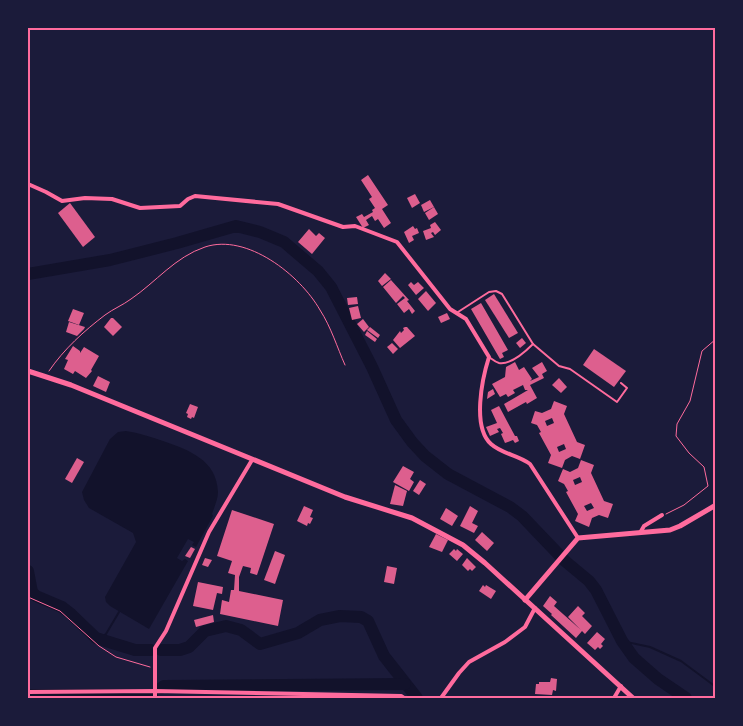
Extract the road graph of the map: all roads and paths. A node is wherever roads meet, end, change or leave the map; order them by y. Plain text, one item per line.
1 (28, 184) edge
2 (456, 313) junction
3 (716, 339) edge
4 (533, 344) junction
5 (489, 357) junction
6 (345, 365) dead end
7 (28, 371) edge
8 (46, 376) junction
9 (621, 383) dead end
10 (252, 460) junction
11 (716, 505) edge
12 (662, 515) joint
13 (640, 533) junction
14 (578, 538) junction
15 (28, 597) edge
16 (526, 600) junction
17 (535, 608) junction
18 (156, 668) junction
19 (620, 686) junction
20 (155, 690) junction
21 (28, 692) edge
22 (155, 698) edge
23 (404, 698) edge
24 (441, 698) edge
25 (614, 698) edge
26 (633, 698) edge

1 - 2 street
2 - 4 lane
2 - 5 street
3 - 12 path
4 - 5 lane
4 - 9 lane
5 - 14 street
6 - 8 path
7 - 8 street
8 - 10 street
10 - 16 street
10 - 18 street
11 - 13 street
12 - 13 street
13 - 14 street
14 - 16 street
15 - 18 path
16 - 17 street
17 - 19 street
17 - 24 street
18 - 20 street
19 - 25 street
19 - 26 street
20 - 21 street
20 - 22 street
20 - 23 street

